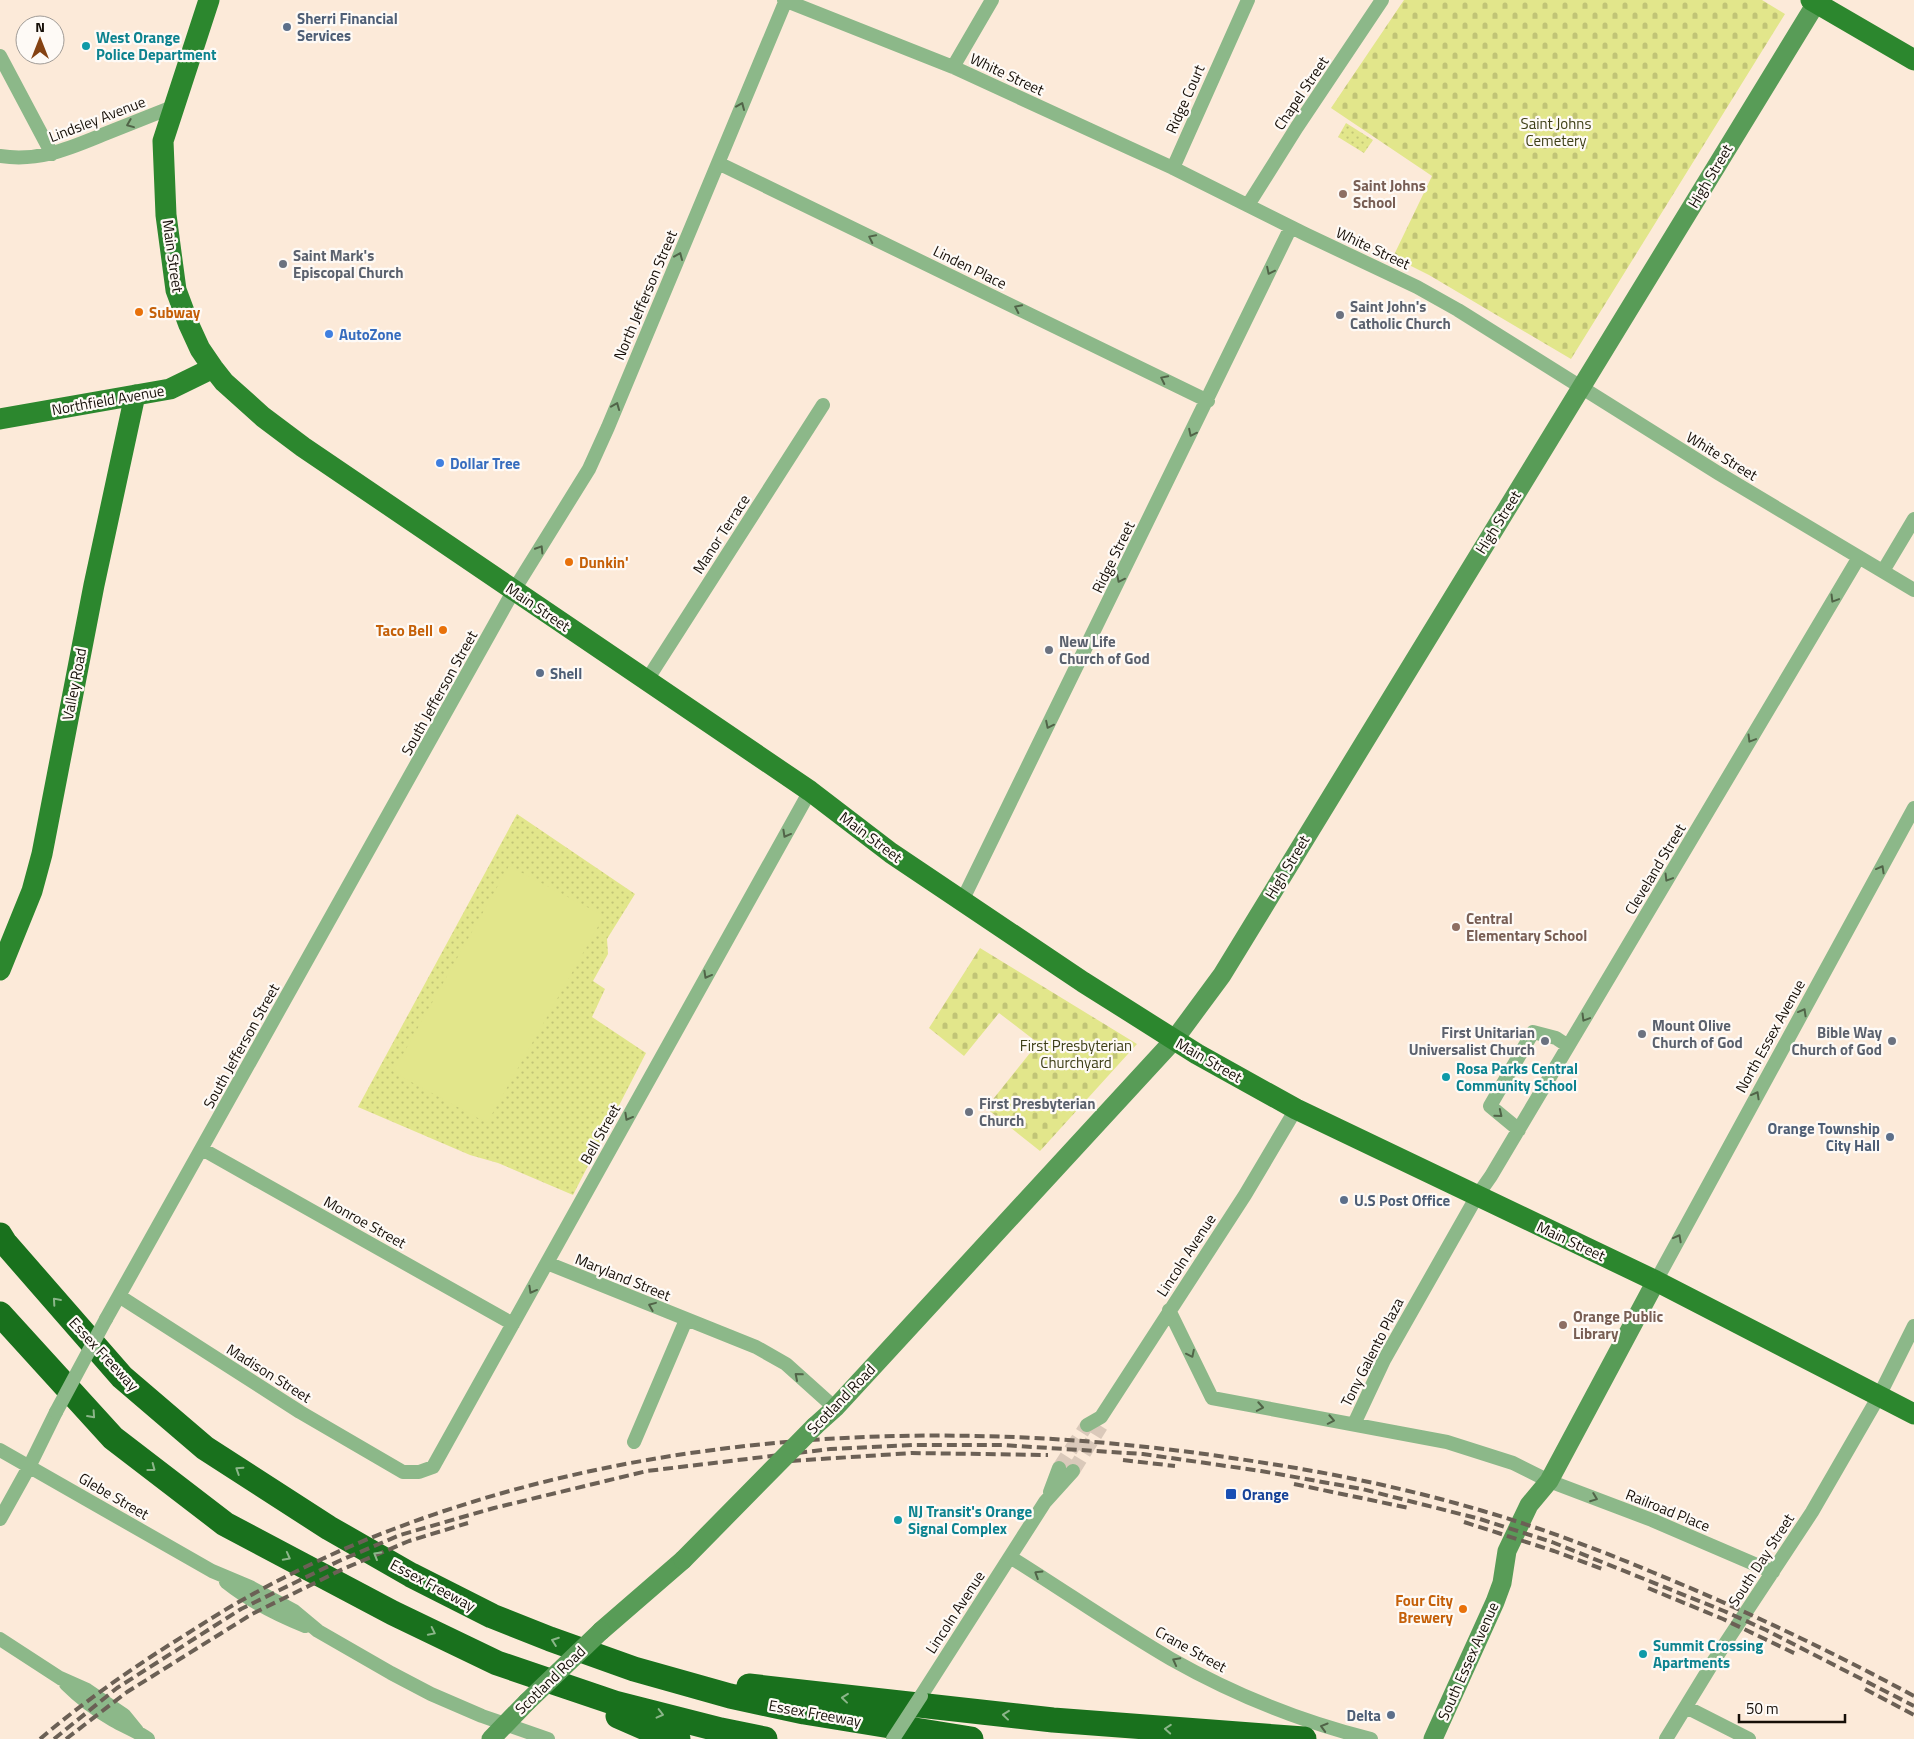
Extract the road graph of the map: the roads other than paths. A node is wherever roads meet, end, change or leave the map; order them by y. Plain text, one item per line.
1 (209, 0) edge
2 (785, 0) edge
3 (992, 0) edge
4 (1248, 0) edge
5 (1382, 0) edge
6 (1815, 1) edge
7 (0, 56) edge
8 (1914, 60) edge
9 (953, 67) junction
10 (175, 106) junction
11 (52, 154) junction
12 (0, 156) edge
13 (718, 163) junction
14 (1173, 168) junction
15 (1248, 205) junction
16 (1291, 227) junction
17 (213, 368) junction
18 (1580, 388) junction
19 (135, 395) junction
20 (1208, 401) junction
21 (823, 405) dead end
22 (0, 419) edge
23 (1914, 519) edge
24 (1859, 557) junction
25 (1883, 571) junction
26 (514, 590) junction
27 (1914, 590) edge
28 (647, 680) junction
29 (810, 791) junction
30 (1914, 808) edge
31 (962, 901) junction
32 (0, 970) edge
33 (1174, 1040) junction
34 (1568, 1046) junction
35 (1296, 1109) junction
36 (1519, 1130) junction
37 (202, 1149) junction
38 (1477, 1196) junction
39 (0, 1235) edge
40 (547, 1263) junction
41 (1656, 1281) junction
42 (119, 1296) junction
43 (1169, 1310) junction
44 (0, 1314) edge
45 (686, 1320) junction
46 (513, 1324) junction
47 (1914, 1326) edge
48 (1879, 1396) junction
49 (835, 1408) junction
50 (1914, 1414) edge
51 (1096, 1423) tunnel mouth
52 (1354, 1424) junction
53 (634, 1442) dead end
54 (0, 1450) edge
55 (29, 1467) junction
56 (1066, 1469) tunnel mouth
57 (403, 1472) joint
58 (1548, 1481) junction
59 (0, 1519) edge
60 (1010, 1556) junction
61 (1773, 1572) junction
62 (0, 1639) edge
63 (497, 1663) junction
64 (634, 1668) junction
65 (1686, 1707) junction
66 (506, 1724) junction
67 (148, 1739) edge
68 (491, 1739) edge
69 (548, 1739) edge
70 (678, 1739) edge
71 (766, 1739) edge
72 (893, 1739) edge
73 (971, 1739) edge
74 (1304, 1739) edge
75 (1371, 1739) edge
76 (1433, 1739) edge
77 (1666, 1739) edge
78 (1749, 1739) edge

1 - 10 main road, Main Street
2 - 9 street, White Street
13 -> 2 street, North Jefferson Street
3 - 9 street
4 - 14 street, Ridge Court
5 - 15 street, Chapel Street
6 - 8 main road
6 - 18 main road, High Street
7 - 11 street
9 - 14 street, White Street
10 -> 11 street, Lindsley Avenue
10 - 17 main road, Main Street
11 - 12 street, Lindsley Avenue
20 -> 13 street, Linden Place
26 -> 13 street, North Jefferson Street
14 - 15 street, White Street
15 - 16 street, White Street
16 - 18 street, White Street
16 -> 20 street, Ridge Street
17 - 19 main road, Northfield Avenue
17 - 26 main road, Main Street
18 - 24 street, White Street
18 - 33 main road, High Street
19 - 22 main road, Northfield Avenue
19 - 32 main road, Valley Road
20 -> 31 street, Ridge Street
21 - 28 street, Manor Terrace
23 - 25 street
24 - 25 street, White Street
24 -> 34 street, Cleveland Street
25 - 27 street, White Street
26 - 28 main road, Main Street
26 - 37 street, South Jefferson Street
28 - 29 main road, Main Street
29 - 31 main road, Main Street
29 -> 40 street, Bell Street
41 -> 30 street, North Essex Avenue
31 - 33 main road, Main Street
33 - 35 main road, Main Street
33 - 49 main road, Scotland Road
34 - 36 street, Cleveland Street
34 -> 36 street
35 - 38 main road, Main Street
35 - 43 street, Lincoln Avenue
36 - 38 street, Cleveland Street
37 - 42 street, South Jefferson Street
37 - 46 street, Monroe Street
38 - 41 main road, Main Street
38 - 52 street, Tony Galento Plaza
64 -> 39 highway, Essex Freeway
45 -> 40 street, Maryland Street
40 -> 46 street, Bell Street
41 - 48 main road, Main Street
41 - 58 main road, South Essex Avenue
42 - 55 street, South Jefferson Street, bridge
42 - 57 street, Madison Street
43 - 51 street, Lincoln Avenue
43 -> 52 street
44 -> 63 highway
49 -> 45 street, Maryland Street
45 - 53 street
46 - 57 street, Bell Street
47 - 48 street, South Day Street
48 - 50 main road, Main Street
48 - 61 street, South Day Street
49 - 66 main road, Scotland Road, bridge
52 - 58 street, Tony Galento Plaza
54 - 55 street, Glebe Street
55 - 59 street, South Jefferson Street
55 - 66 street, Glebe Street
56 - 60 street, Lincoln Avenue
58 -> 61 street, Railroad Place
58 - 76 main road, South Essex Avenue
60 - 72 street, Lincoln Avenue, bridge
75 -> 60 street, Crane Street
61 - 65 street, South Day Street
62 - 67 street
63 - 70 highway
63 -> 71 highway
64 - 73 highway, Essex Freeway
74 -> 64 highway
65 - 77 street, South Day Street
65 - 78 street
66 - 68 main road, Scotland Road
66 - 69 street, Glebe Street

